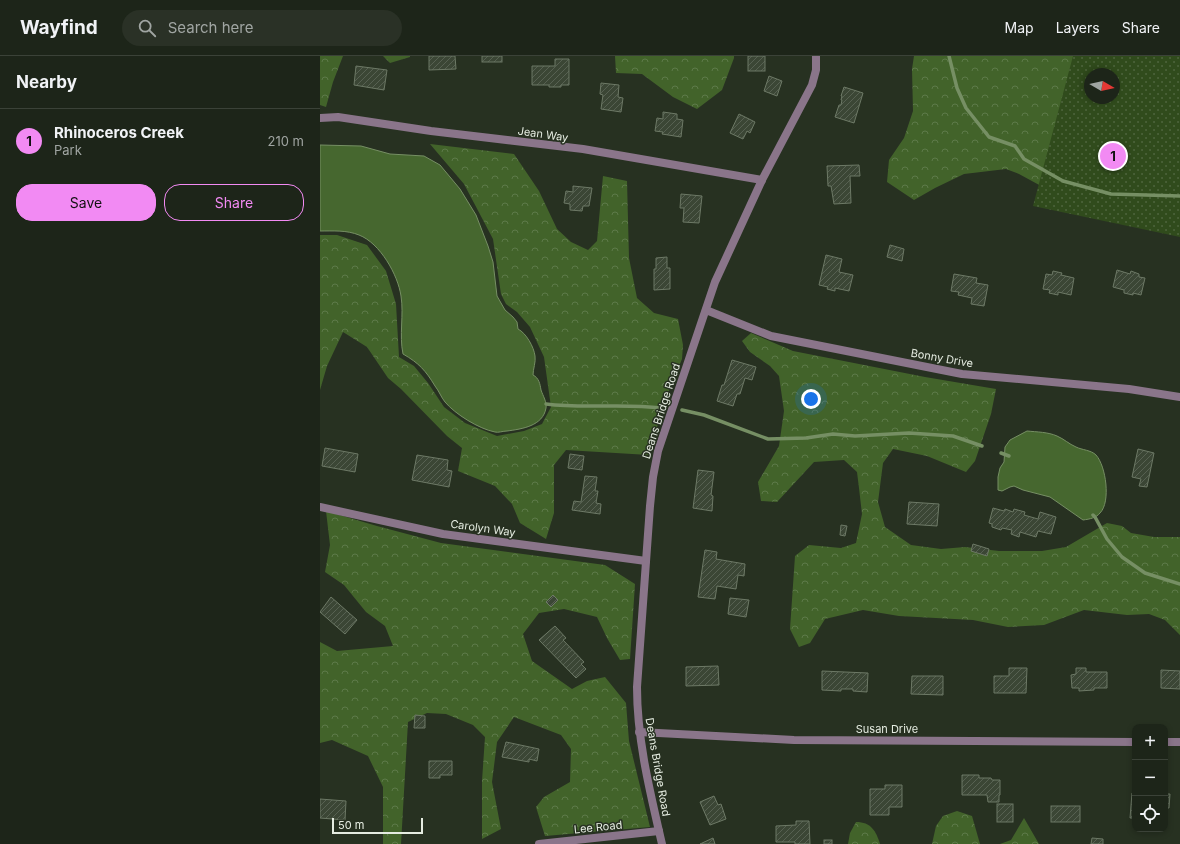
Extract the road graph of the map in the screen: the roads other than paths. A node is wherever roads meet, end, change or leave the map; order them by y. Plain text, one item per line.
1 (816, 56) edge
2 (320, 118) edge
3 (762, 180) junction
4 (706, 310) junction
5 (1180, 397) edge
6 (320, 507) edge
7 (646, 561) junction
8 (639, 732) junction
9 (1132, 742) edge
10 (1168, 742) edge
11 (1180, 742) edge
12 (659, 831) junction
13 (539, 844) edge
14 (662, 844) edge

1 - 3 street, Deans Bridge Road
2 - 3 street, Jean Way
3 - 4 street, Deans Bridge Road
4 - 5 street, Bonny Drive
4 - 7 street, Deans Bridge Road
6 - 7 street, Carolyn Way
7 - 8 street, Deans Bridge Road
8 - 9 street, Susan Drive
8 - 12 street, Deans Bridge Road
10 - 11 street
12 - 13 street, Lee Road
12 - 14 street, Deans Bridge Road

